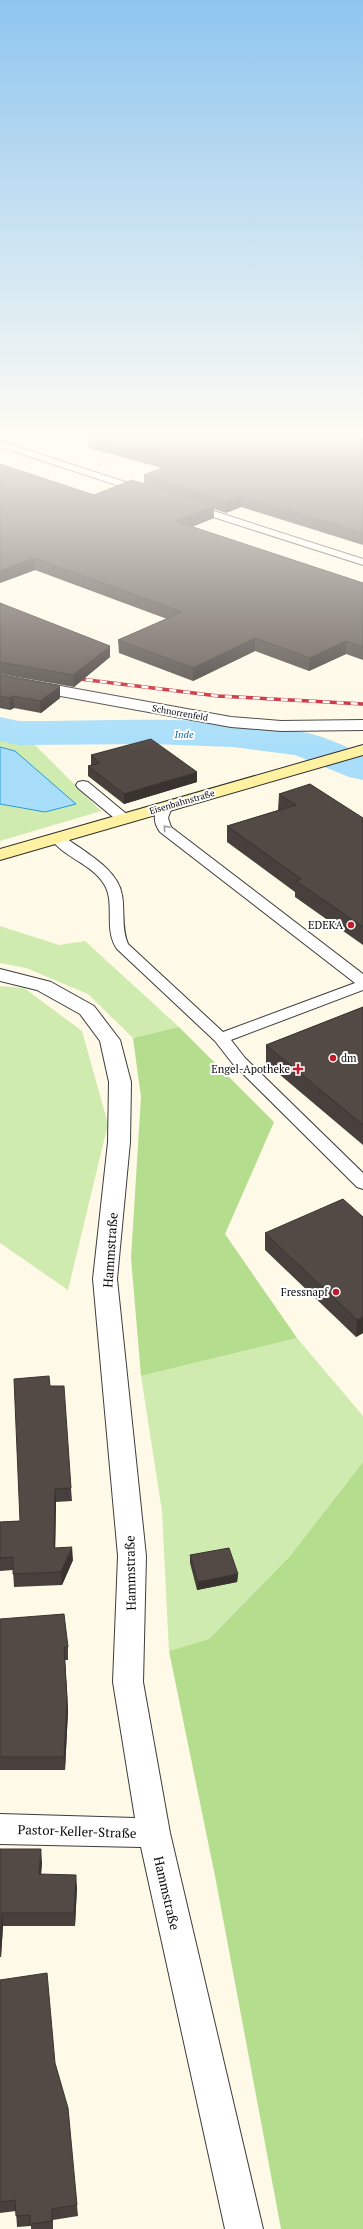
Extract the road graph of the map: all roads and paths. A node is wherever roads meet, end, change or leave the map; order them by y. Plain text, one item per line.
1 (304, 543) edge
2 (363, 562) edge
3 (0, 680) edge
4 (363, 726) edge
5 (359, 751) edge
6 (83, 785) dead end
7 (165, 807) junction
8 (124, 819) junction
9 (57, 838) junction
10 (0, 854) edge
11 (0, 975) edge
12 (363, 983) edge
13 (221, 1038) junction
14 (363, 1183) edge
15 (0, 1829) edge
16 (154, 1833) junction
17 (244, 2229) edge

1 - 2 lane
3 - 4 street, Schnorrenfeld
5 - 7 main road, Eisenbahnstraße
6 - 8 lane
7 - 8 main road, Eisenbahnstraße
12 -> 7 lane
8 - 9 main road, Eisenbahnstraße
9 - 10 main road, Eisenbahnstraße
9 - 13 lane
11 - 16 street, Hammstraße
12 - 13 lane
13 - 14 lane
15 - 16 street, Pastor-Keller-Straße
16 - 17 street, Hammstraße

